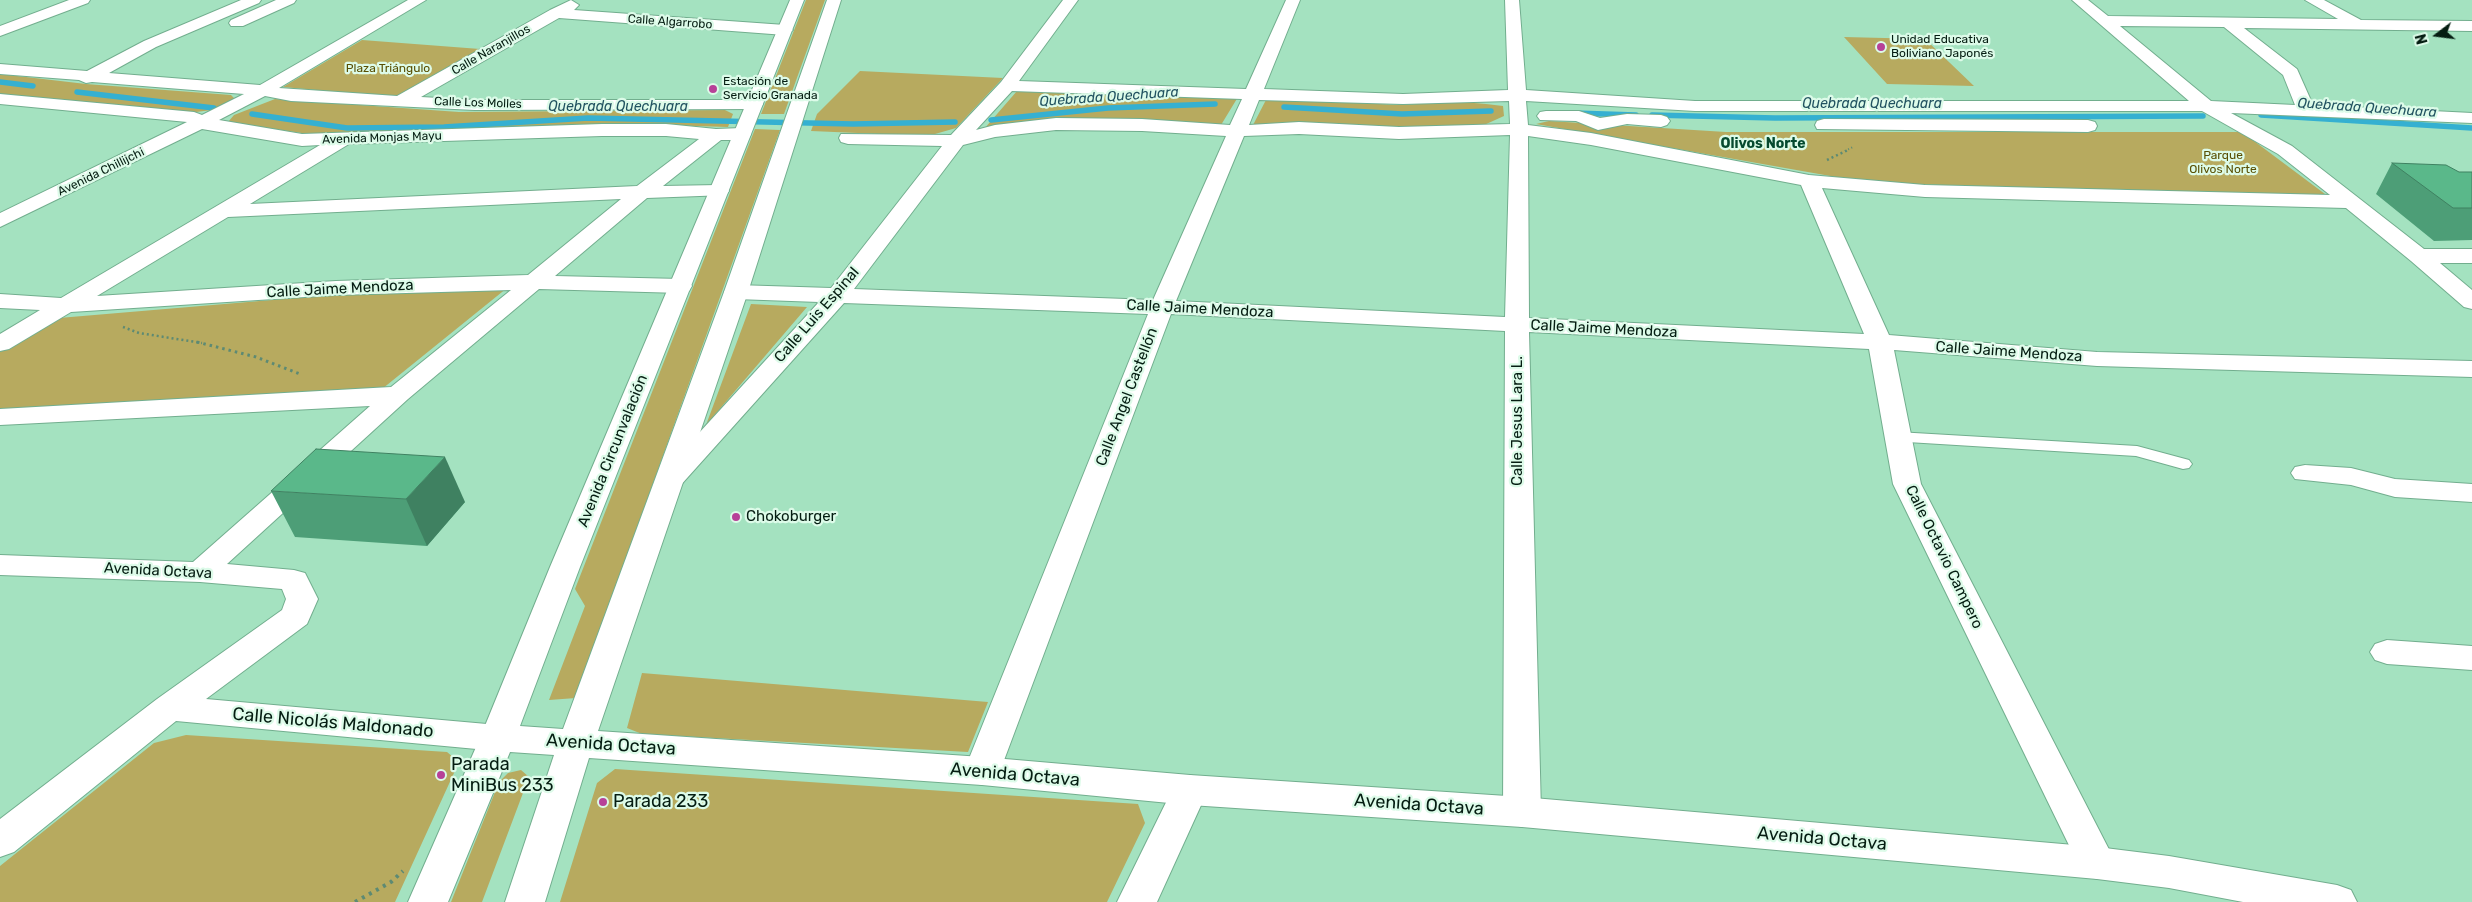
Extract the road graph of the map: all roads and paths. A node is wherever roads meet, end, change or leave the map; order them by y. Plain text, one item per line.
1 (77, 0) edge
2 (254, 0) edge
3 (289, 0) edge
4 (419, 0) edge
5 (579, 0) edge
6 (797, 0) edge
7 (834, 0) edge
8 (1071, 0) edge
9 (1293, 0) edge
10 (1512, 0) edge
11 (2079, 0) edge
12 (2312, 0) edge
13 (555, 14) junction
14 (2104, 21) junction
15 (2228, 23) junction
16 (2361, 25) junction
17 (2472, 26) edge
18 (785, 30) junction
19 (0, 31) edge
20 (150, 44) junction
21 (0, 70) edge
22 (86, 78) junction
23 (1007, 86) junction
24 (262, 90) junction
25 (1255, 92) junction
26 (0, 99) edge
27 (403, 100) junction
28 (26, 102) junction
29 (2306, 110) junction
30 (1518, 113) junction
31 (0, 115) edge
32 (2205, 116) junction
33 (2472, 118) edge
34 (748, 120) junction
35 (200, 123) junction
36 (1710, 124) dead end
37 (2242, 124) junction
38 (1808, 125) dead end
39 (1897, 126) junction
40 (2106, 126) dead end
41 (1236, 131) junction
42 (2472, 133) edge
43 (716, 135) junction
44 (848, 138) dead end
45 (342, 140) junction
46 (956, 141) junction
47 (1809, 180) junction
48 (719, 191) junction
49 (642, 192) junction
50 (2350, 202) junction
51 (224, 211) junction
52 (0, 221) edge
53 (2419, 256) junction
54 (2472, 256) edge
55 (535, 282) junction
56 (681, 286) junction
57 (736, 292) junction
58 (837, 296) junction
59 (0, 301) edge
60 (2472, 302) edge
61 (68, 305) junction
62 (1162, 307) junction
63 (1517, 325) junction
64 (121, 326) dead end
65 (1880, 342) junction
66 (0, 344) edge
67 (2472, 369) edge
68 (307, 377) dead end
69 (399, 394) junction
70 (0, 417) edge
71 (1896, 437) junction
72 (2183, 464) dead end
73 (2305, 472) dead end
74 (669, 481) junction
75 (2472, 493) edge
76 (0, 565) edge
77 (200, 572) junction
78 (2387, 652) dead end
79 (2472, 658) edge
80 (169, 708) junction
81 (498, 738) junction
82 (576, 743) junction
83 (982, 771) junction
84 (1190, 790) junction
85 (1522, 812) junction
86 (0, 841) edge
87 (2097, 863) junction
88 (2253, 894) edge
89 (428, 902) edge
90 (525, 902) edge
91 (1138, 902) edge
92 (2337, 902) edge

1 - 19 street
2 - 20 street
3 - 20 street
4 - 24 street, Avenida Chillijchi
5 - 13 street, Calle Naranjillos
6 - 18 street, Avenida Circunvalación
7 - 57 street
8 - 23 street, Calle Luis Espinal
9 - 25 street, Calle Angel Castellón
10 - 30 street, Calle Jesus Lara L.
11 - 14 street
12 - 16 street
13 - 18 street, Calle Algarrobo
13 - 27 street, Calle Naranjillos
14 - 15 street
14 - 32 street
15 - 16 street
15 - 29 street
16 - 17 street
18 - 34 street, Avenida Circunvalación
20 - 22 street
21 - 22 street, Calle Los Molles
22 - 24 street, Calle Los Molles
23 - 25 street
23 - 46 street, Calle Luis Espinal
24 - 27 street, Calle Los Molles
24 - 35 street, Avenida Chillijchi
25 - 30 street
25 - 41 street, Calle Angel Castellón
26 - 28 street, Avenida Monjas Mayu
27 - 34 street, Calle Los Molles
28 - 31 street
28 - 35 street, Avenida Monjas Mayu
29 - 32 street
29 - 33 street
30 - 32 street
30 - 36 street
30 - 41 street
30 - 47 street
30 - 63 street, Calle Jesus Lara L.
32 - 37 street
34 - 43 street, Avenida Monjas Mayu
34 - 48 street, Avenida Circunvalación
35 - 45 street, Avenida Monjas Mayu
35 - 52 street, Avenida Chillijchi
37 - 42 street
37 - 50 street
38 - 39 street
39 - 40 street
39 - 47 path
41 - 46 street
41 - 62 street, Calle Angel Castellón
43 - 45 street, Avenida Monjas Mayu
43 - 49 street
44 - 46 street
45 - 51 street
46 - 58 street, Calle Luis Espinal
47 - 50 street
47 - 65 street, Calle Octavio Campero
48 - 49 street
48 - 56 street, Avenida Circunvalación
49 - 51 street
49 - 55 street
50 - 53 street
51 - 61 street
53 - 54 street
53 - 60 street
55 - 56 street, Calle Jaime Mendoza
55 - 61 street, Calle Jaime Mendoza
55 - 69 street
56 - 81 street, Avenida Circunvalación
57 - 58 street, Calle Jaime Mendoza
57 - 74 street
58 - 62 street, Calle Jaime Mendoza
58 - 74 street, Calle Luis Espinal
59 - 61 street, Calle Jaime Mendoza
61 - 66 street
62 - 63 street, Calle Jaime Mendoza
62 - 83 street, Calle Angel Castellón
63 - 65 street, Calle Jaime Mendoza
63 - 85 street, Calle Jesus Lara L.
64 - 68 path
65 - 67 street, Calle Jaime Mendoza
65 - 71 street, Calle Octavio Campero
69 - 70 street
69 - 77 street
71 - 72 lane
71 - 87 street, Calle Octavio Campero
73 - 75 street
74 - 82 street
76 - 77 street, Avenida Octava
77 - 80 street, Avenida Octava
78 - 79 street
80 - 81 street, Calle Nicolás Maldonado
80 - 86 street
81 - 82 street, Avenida Octava
81 - 89 street, Avenida Circunvalación
82 - 83 street, Avenida Octava
82 - 90 street
83 - 84 street, Avenida Octava
84 - 85 street, Avenida Octava
84 - 91 street
85 - 87 street, Avenida Octava
87 - 88 street, Avenida Octava
88 - 92 street, Avenida Octava

